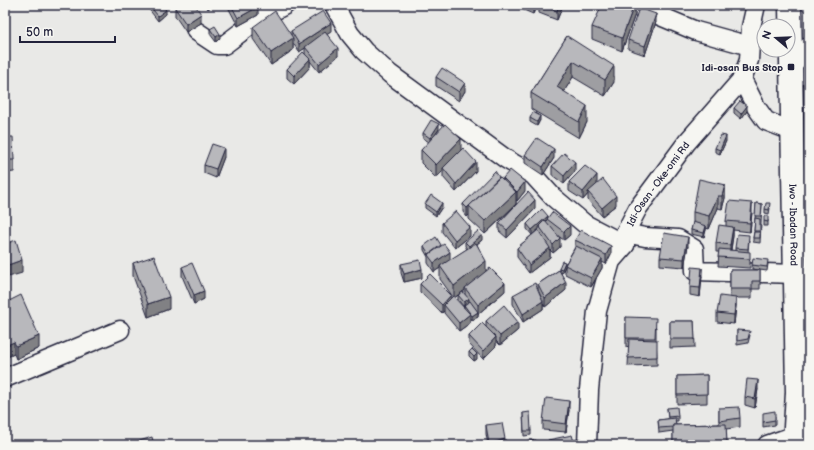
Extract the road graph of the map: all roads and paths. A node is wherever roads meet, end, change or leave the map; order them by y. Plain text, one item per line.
1 (284, 5) edge
2 (334, 5) edge
3 (634, 5) edge
4 (756, 5) edge
5 (790, 5) edge
6 (196, 31) dead end
7 (750, 46) junction
8 (809, 46) edge
9 (791, 67) junction
10 (742, 79) junction
11 (792, 131) junction
12 (625, 239) junction
13 (795, 274) junction
14 (120, 330) dead end
15 (5, 378) edge
16 (803, 397) edge
17 (794, 441) edge
18 (587, 445) edge
19 (766, 445) edge

1 - 6 street
2 - 12 street
3 - 7 street
4 - 7 street
5 - 9 main road, Iwo - Ibadan Road
7 - 10 street
8 - 9 street
9 - 11 main road, Iwo - Ibadan Road
10 - 11 street
10 - 12 street, Idi-Osan - Oke-omi Rd
11 - 13 main road, Iwo - Ibadan Road
12 - 13 street
12 - 18 street, Idi-Osan - Oke-omi Rd
13 - 16 main road, Iwo - Ibadan Road
14 - 15 street
16 - 17 main road, Iwo - Ibadan Road
17 - 19 street

